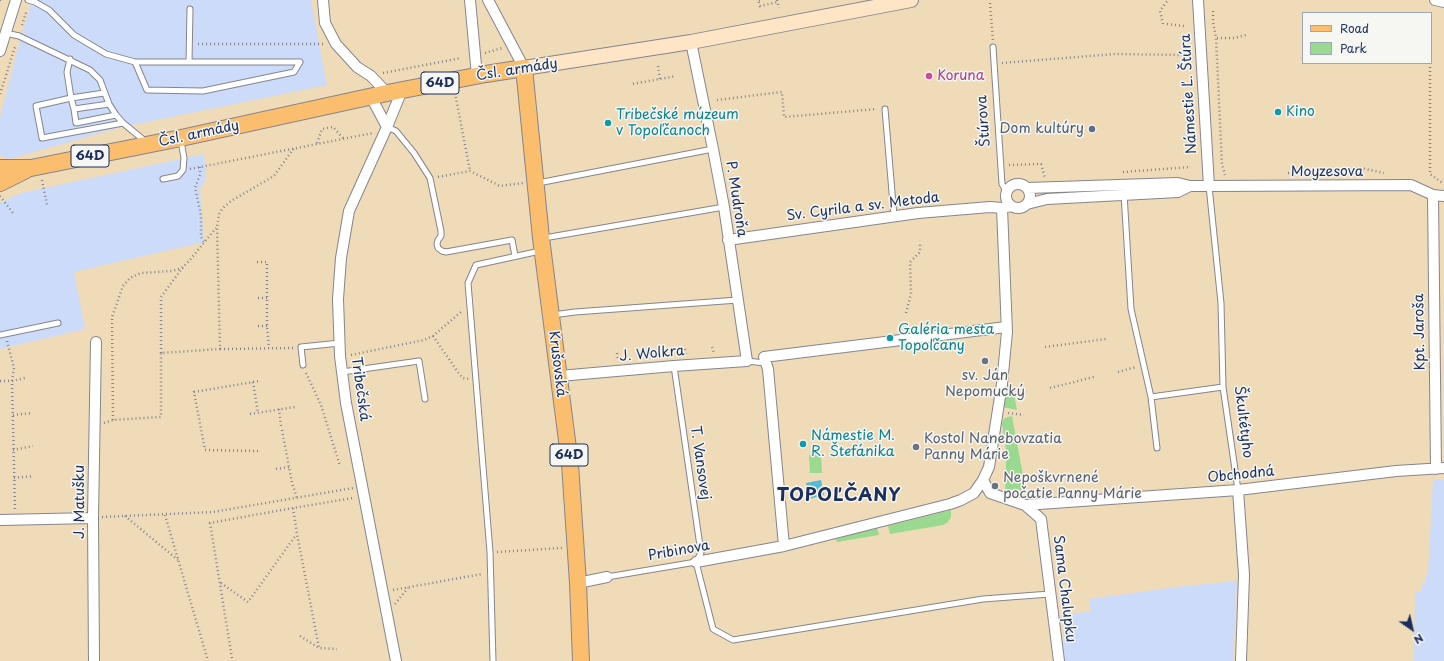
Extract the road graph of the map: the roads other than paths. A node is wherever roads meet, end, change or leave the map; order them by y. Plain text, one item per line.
1 (16, 0) edge
2 (28, 0) edge
3 (323, 0) edge
4 (470, 0) edge
5 (488, 0) edge
6 (911, 0) edge
7 (1198, 0) edge
8 (1436, 0) edge
9 (1444, 2) edge
10 (190, 9) dead end
11 (3, 32) edge
12 (691, 42) junction
13 (993, 47) road end
14 (0, 51) edge
15 (70, 59) junction
16 (135, 62) junction
17 (189, 62) junction
18 (524, 68) junction
19 (477, 76) junction
20 (402, 90) junction
21 (104, 93) junction
22 (379, 95) junction
23 (71, 98) junction
24 (109, 104) junction
25 (74, 109) junction
26 (885, 109) road end
27 (116, 115) junction
28 (123, 123) junction
29 (387, 126) junction
30 (181, 138) junction
31 (148, 145) junction
32 (713, 149) junction
33 (0, 168) edge
34 (36, 173) junction
35 (163, 180) dead end
36 (0, 183) edge
37 (529, 183) junction
38 (1209, 186) junction
39 (1028, 188) junction
40 (1124, 189) junction
41 (1006, 191) junction
42 (1433, 195) junction
43 (1444, 196) edge
44 (1027, 204) junction
45 (724, 207) junction
46 (1007, 207) junction
47 (894, 216) junction
48 (728, 240) junction
49 (542, 244) junction
50 (515, 256) junction
51 (738, 300) junction
52 (551, 315) junction
53 (58, 323) dead end
54 (1006, 330) junction
55 (2, 335) edge
56 (96, 342) dead end
57 (340, 343) junction
58 (747, 361) junction
59 (765, 363) junction
60 (303, 365) road end
61 (674, 366) junction
62 (342, 372) junction
63 (559, 376) junction
64 (1223, 387) junction
65 (1151, 397) junction
66 (425, 399) dead end
67 (1157, 448) dead end
68 (1440, 468) edge
69 (983, 480) junction
70 (1238, 490) junction
71 (1025, 505) junction
72 (93, 518) junction
73 (0, 520) edge
74 (784, 546) junction
75 (696, 562) junction
76 (607, 577) joint
77 (578, 583) junction
78 (1050, 594) junction
79 (94, 661) edge
80 (395, 661) edge
81 (493, 661) edge
82 (581, 661) edge
83 (1059, 661) edge
84 (1241, 661) edge

1 - 11 street
2 - 16 lane
3 - 22 street
4 - 19 street
5 - 18 street
6 - 12 main road, Čsl. armády
7 - 38 street, Námestie Ľ. Štúra
8 - 9 street
10 - 17 lane
11 - 14 street
11 - 15 lane
12 - 18 main road, Čsl. armády
12 - 32 street, P. Mudroňa
13 - 41 lane, Štúrova
15 - 21 lane
15 - 23 lane
16 - 17 lane
16 - 17 lane
18 - 19 main road, Čsl. armády / 64D
18 - 37 main road, Krušovská / 64D
19 - 20 main road, Čsl. armády / 64D
20 - 22 main road, Čsl. armády / 64D
20 - 29 street, Tribečská
21 - 23 lane
21 - 24 lane
22 - 29 street
22 - 30 main road, Čsl. armády / 64D
23 - 25 lane
23 - 28 lane
24 - 25 lane
24 - 27 lane
25 - 27 lane
26 - 47 lane
27 - 28 lane
28 - 31 lane
29 - 50 lane
29 - 57 street, Tribečská
30 - 31 main road, Čsl. armády / 64D
30 - 35 lane
31 - 34 main road, Čsl. armády / 64D
32 - 37 lane
32 - 45 street, P. Mudroňa
33 - 34 main road, Čsl. armády / 64D
34 - 36 main road, Čsl. armády / 64D
37 - 49 main road, Krušovská / 64D
38 - 40 street, Sv. Cyrila a sv. Metoda
38 - 42 street, Moyzesova
38 - 64 lane, Škultétyho
39 - 40 street, Sv. Cyrila a sv. Metoda
39 - 41 street, Sv. Cyrila a sv. Metoda
39 - 44 street
40 - 44 street, Sv. Cyrila a sv. Metoda
40 - 65 lane
41 - 46 street
42 - 43 street, Moyzesova
42 - 68 street, Kpt. Jaroša
44 - 46 street, Sv. Cyrila a sv. Metoda
45 - 48 street, P. Mudroňa
45 - 49 lane
46 - 47 street, Sv. Cyrila a sv. Metoda
46 - 54 street
47 - 48 street, Sv. Cyrila a sv. Metoda
48 - 51 street, P. Mudroňa
49 - 50 lane
49 - 52 main road, Krušovská / 64D
50 - 81 lane
51 - 52 lane
51 - 58 street, P. Mudroňa
52 - 63 main road, Krušovská / 64D
53 - 55 lane
54 - 59 street
54 - 69 street
56 - 72 street, J. Matušku
57 - 60 lane
57 - 62 street, Tribečská
58 - 59 lane
58 - 61 street, J. Wolkra
59 - 74 street
61 - 63 street, J. Wolkra
61 - 75 lane, T. Vansovej
62 - 66 lane
62 - 80 street, Tribečská
63 - 77 main road, Krušovská / 64D
64 - 65 lane
64 - 70 lane, Škultétyho
65 - 67 lane
68 - 70 street, Obchodná
69 - 71 street
69 - 74 street
70 - 71 street, Obchodná
70 - 84 street, Škultétyho
71 - 78 street, Sama Chalupku
72 - 73 street
72 - 79 street, J. Matušku
74 - 75 street, Pribinova
75 - 76 lane, Pribinova
75 - 78 lane
76 - 77 street, Pribinova
77 - 82 main road, Krušovská / 64D
78 - 83 street, Sama Chalupku

